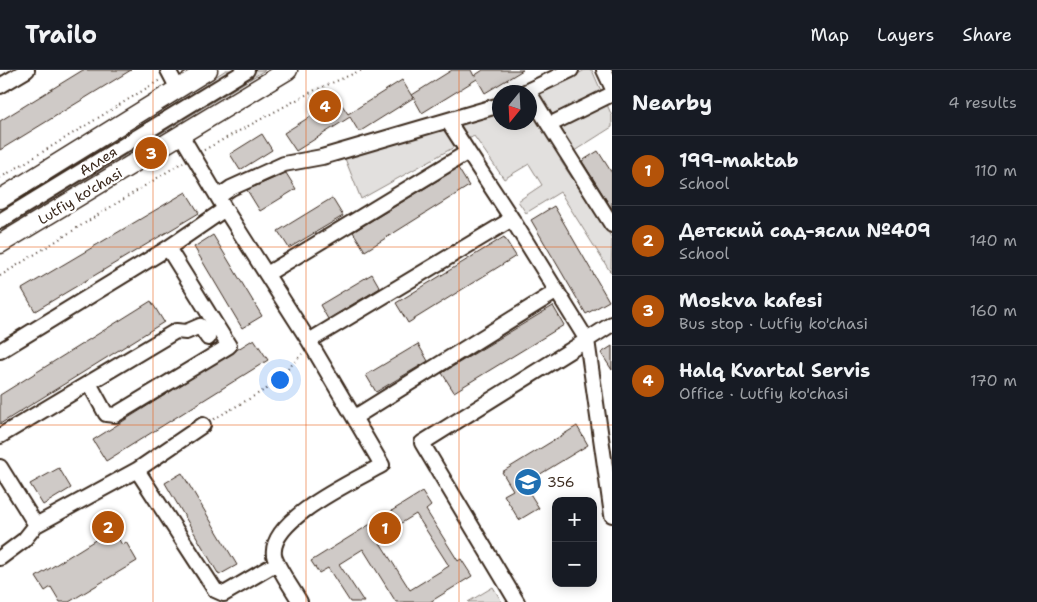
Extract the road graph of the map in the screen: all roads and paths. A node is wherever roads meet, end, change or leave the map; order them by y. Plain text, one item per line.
1 (27, 70) edge
2 (208, 70) edge
3 (247, 70) edge
4 (288, 70) edge
5 (362, 70) edge
6 (572, 70) edge
7 (604, 70) edge
8 (172, 78) edge
9 (0, 86) edge
10 (612, 87) edge
11 (537, 88) edge
12 (612, 94) edge
13 (537, 106) edge
14 (492, 107) edge
15 (448, 121) junction
16 (549, 125) junction
17 (180, 134) junction
18 (468, 152) junction
19 (193, 156) junction
20 (0, 178) edge
21 (0, 200) edge
22 (222, 203) junction
23 (512, 219) junction
24 (0, 221) edge
25 (612, 226) edge
26 (0, 244) edge
27 (168, 248) junction
28 (267, 274) junction
29 (0, 276) edge
30 (556, 291) junction
31 (612, 324) edge
32 (208, 338) dead end
33 (587, 340) junction
34 (311, 344) junction
35 (0, 351) edge
36 (89, 384) junction
37 (355, 417) junction
38 (204, 425) joint
39 (0, 436) edge
40 (0, 466) edge
41 (137, 470) junction
42 (610, 476) edge
43 (5, 483) edge
44 (612, 515) edge
45 (36, 525) junction
46 (0, 558) edge
47 (277, 563) junction
48 (300, 602) edge
49 (518, 602) edge

1 - 9 street
2 - 8 main road
3 - 24 street, Аллея
4 - 17 main road, Lutfiy ko'chasi
5 - 19 path
6 - 11 street
7 - 10 street
8 - 20 path
8 - 21 main road
12 - 16 street
13 - 16 street
14 - 15 street
15 - 18 street
15 - 22 street
16 - 25 street
17 - 19 street
17 - 26 main road, Lutfiy ko'chasi
18 - 23 street
18 - 28 street
19 - 22 street
19 - 29 path
22 - 27 street
22 - 28 street
23 - 30 street
23 - 34 street
27 - 35 street
27 - 36 street
28 - 34 street
30 - 33 street
30 - 37 street
31 - 33 street
32 - 36 street
33 - 42 street
33 - 49 street
34 - 37 street
34 - 38 path
36 - 39 street
37 - 47 street
38 - 41 street
40 - 43 street
41 - 45 street
41 - 47 street
42 - 44 street
43 - 45 street
45 - 46 street
47 - 48 street

